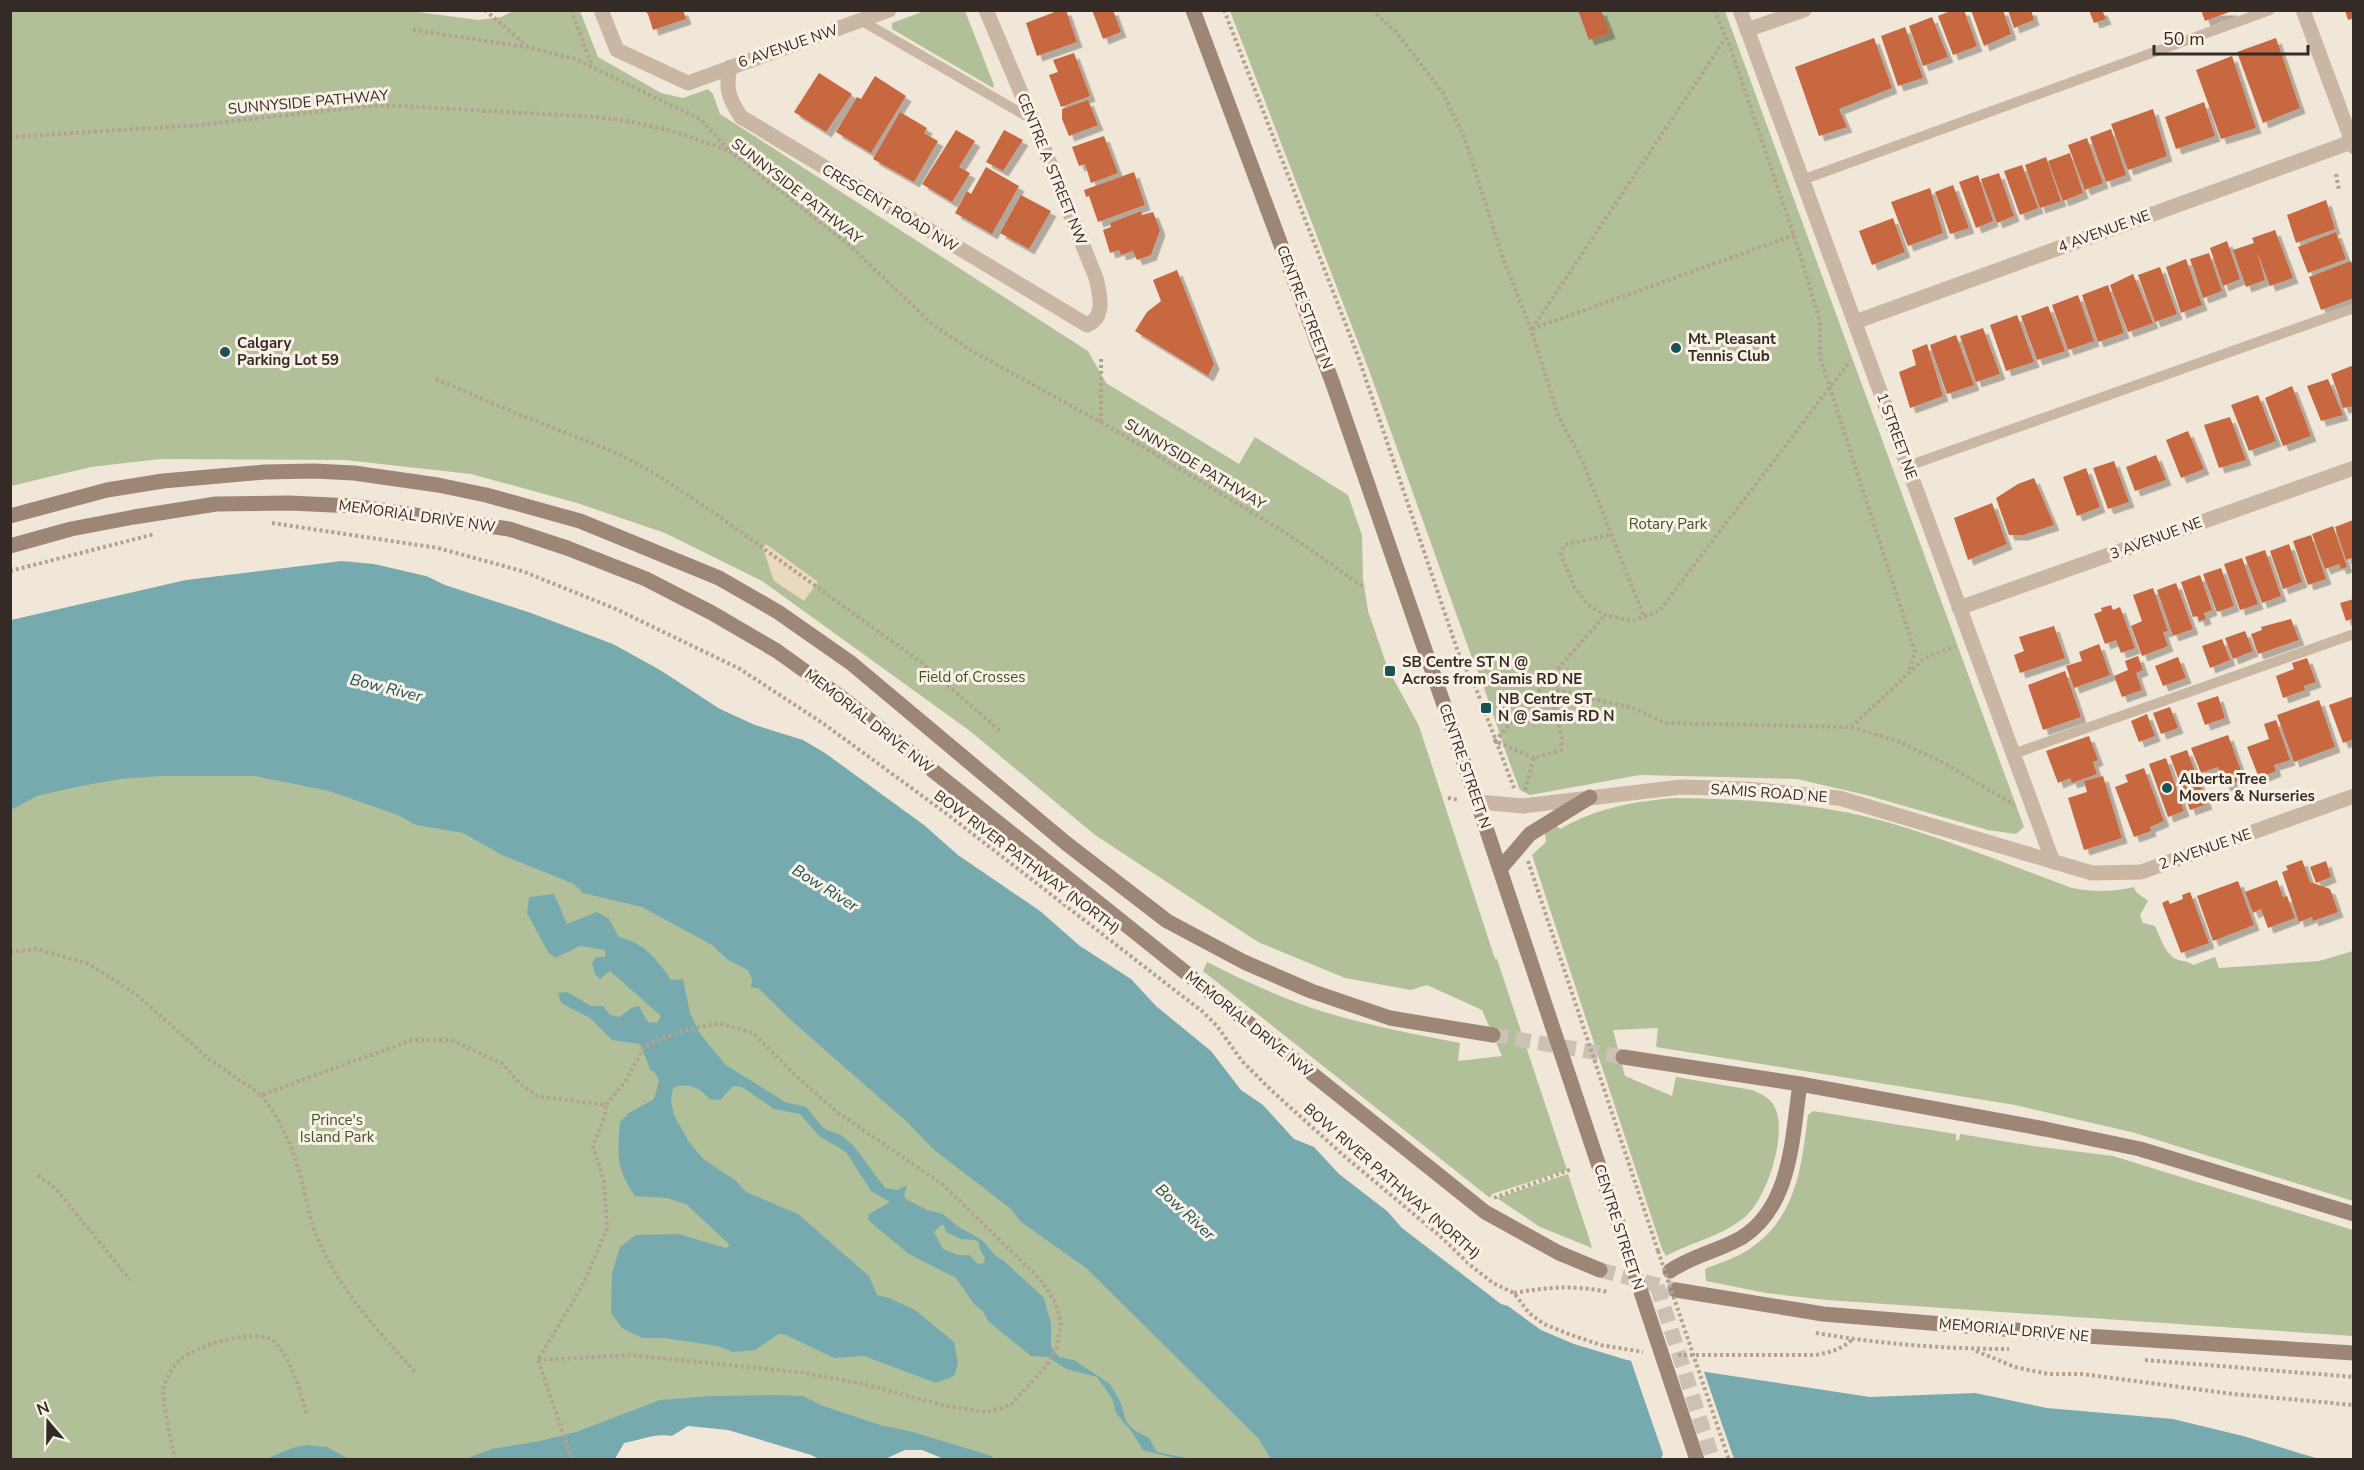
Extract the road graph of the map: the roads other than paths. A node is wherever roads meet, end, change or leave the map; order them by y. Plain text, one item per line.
1 (601, 10) edge
2 (889, 10) edge
3 (986, 10) edge
4 (1193, 10) edge
5 (1740, 10) edge
6 (1804, 10) edge
7 (2270, 10) edge
8 (2302, 10) edge
9 (862, 21) junction
10 (1747, 30) junction
11 (730, 66) junction
12 (1033, 121) junction
13 (2353, 143) edge
14 (1803, 180) junction
15 (2354, 308) edge
16 (1855, 322) junction
17 (1087, 325) joint
18 (1908, 466) junction
19 (2354, 468) edge
20 (10, 516) edge
21 (10, 546) edge
22 (1959, 608) junction
23 (2354, 634) edge
24 (2013, 754) junction
25 (2354, 796) edge
26 (1590, 797) junction
27 (1478, 802) junction
28 (2052, 862) junction
29 (1500, 869) junction
30 (1493, 1035) tunnel mouth
31 (1623, 1056) tunnel mouth
32 (1800, 1084) junction
33 (2354, 1214) edge
34 (1600, 1270) tunnel mouth
35 (1670, 1271) dead end
36 (1676, 1290) tunnel mouth
37 (2354, 1353) edge
38 (1697, 1460) edge

1 - 11 street, 6 AVENUE NW
2 - 9 street, 6 AVENUE NW
3 - 12 street, CENTRE A STREET NW
4 - 27 main road, CENTRE STREET N
5 - 10 street, 1 STREET NE
6 - 10 street
7 - 14 lane
8 - 13 street
9 - 11 street, 6 AVENUE NW
9 - 12 lane
10 - 14 street, 1 STREET NE
11 - 17 street, CRESCENT ROAD NW
12 - 17 street, CENTRE A STREET NW
13 - 16 street, 4 AVENUE NE
14 - 16 street, 1 STREET NE
15 - 18 lane
16 - 18 street, 1 STREET NE
18 - 22 street, 1 STREET NE
19 - 22 street, 3 AVENUE NE
20 - 30 main road, MEMORIAL DRIVE NW
21 - 34 main road, MEMORIAL DRIVE NW
22 - 24 street, 1 STREET NE
23 - 24 lane
24 - 28 street, 1 STREET NE
25 - 28 street, 2 AVENUE NE
26 - 27 street, SAMIS ROAD NE
26 - 28 street, SAMIS ROAD NE
26 - 29 main road
27 - 29 main road, CENTRE STREET N
29 - 38 main road, CENTRE STREET N, bridge
31 - 32 main road
32 - 33 main road
32 - 35 main road
36 - 37 main road, MEMORIAL DRIVE NE

